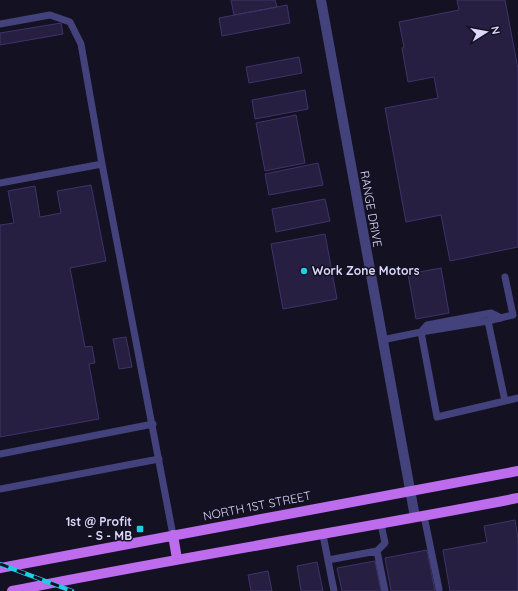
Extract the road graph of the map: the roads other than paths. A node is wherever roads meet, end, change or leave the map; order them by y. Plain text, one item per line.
1 (321, 0) edge
2 (0, 24) edge
3 (102, 164) junction
4 (0, 183) edge
5 (505, 277) dead end
6 (501, 318) junction
7 (488, 321) junction
8 (421, 332) junction
9 (382, 340) junction
10 (518, 398) edge
11 (505, 401) junction
12 (153, 424) junction
13 (0, 454) edge
14 (159, 459) junction
15 (518, 470) edge
16 (0, 489) edge
17 (410, 491) junction
18 (518, 498) edge
19 (419, 516) junction
20 (381, 524) junction
21 (172, 535) junction
22 (323, 535) junction
23 (377, 550) junction
24 (177, 559) junction
25 (328, 560) junction
26 (0, 568) edge
27 (44, 588) edge
28 (439, 589) dead end
29 (12, 591) edge
30 (334, 591) edge
31 (385, 591) edge

1 - 9 street, RANGE DRIVE
2 - 3 lane
3 - 4 lane
3 - 12 lane
5 - 6 lane
6 - 7 lane
6 - 8 lane
7 - 8 lane
7 - 11 lane
8 - 9 lane
8 - 11 lane
9 - 17 street, RANGE DRIVE
10 - 11 lane
12 - 13 lane
12 - 14 lane
14 - 16 lane
14 - 21 lane
15 - 17 main road, NORTH 1ST STREET
17 - 19 street, RANGE DRIVE
17 - 21 main road, NORTH 1ST STREET
18 - 19 main road
19 - 20 main road
19 - 28 lane
20 - 22 main road
20 - 23 lane
21 - 24 main road
21 - 26 main road, NORTH 1ST STREET
22 - 24 main road
22 - 25 lane
23 - 25 lane
23 - 31 lane
24 - 27 main road
25 - 30 lane
27 - 29 main road

